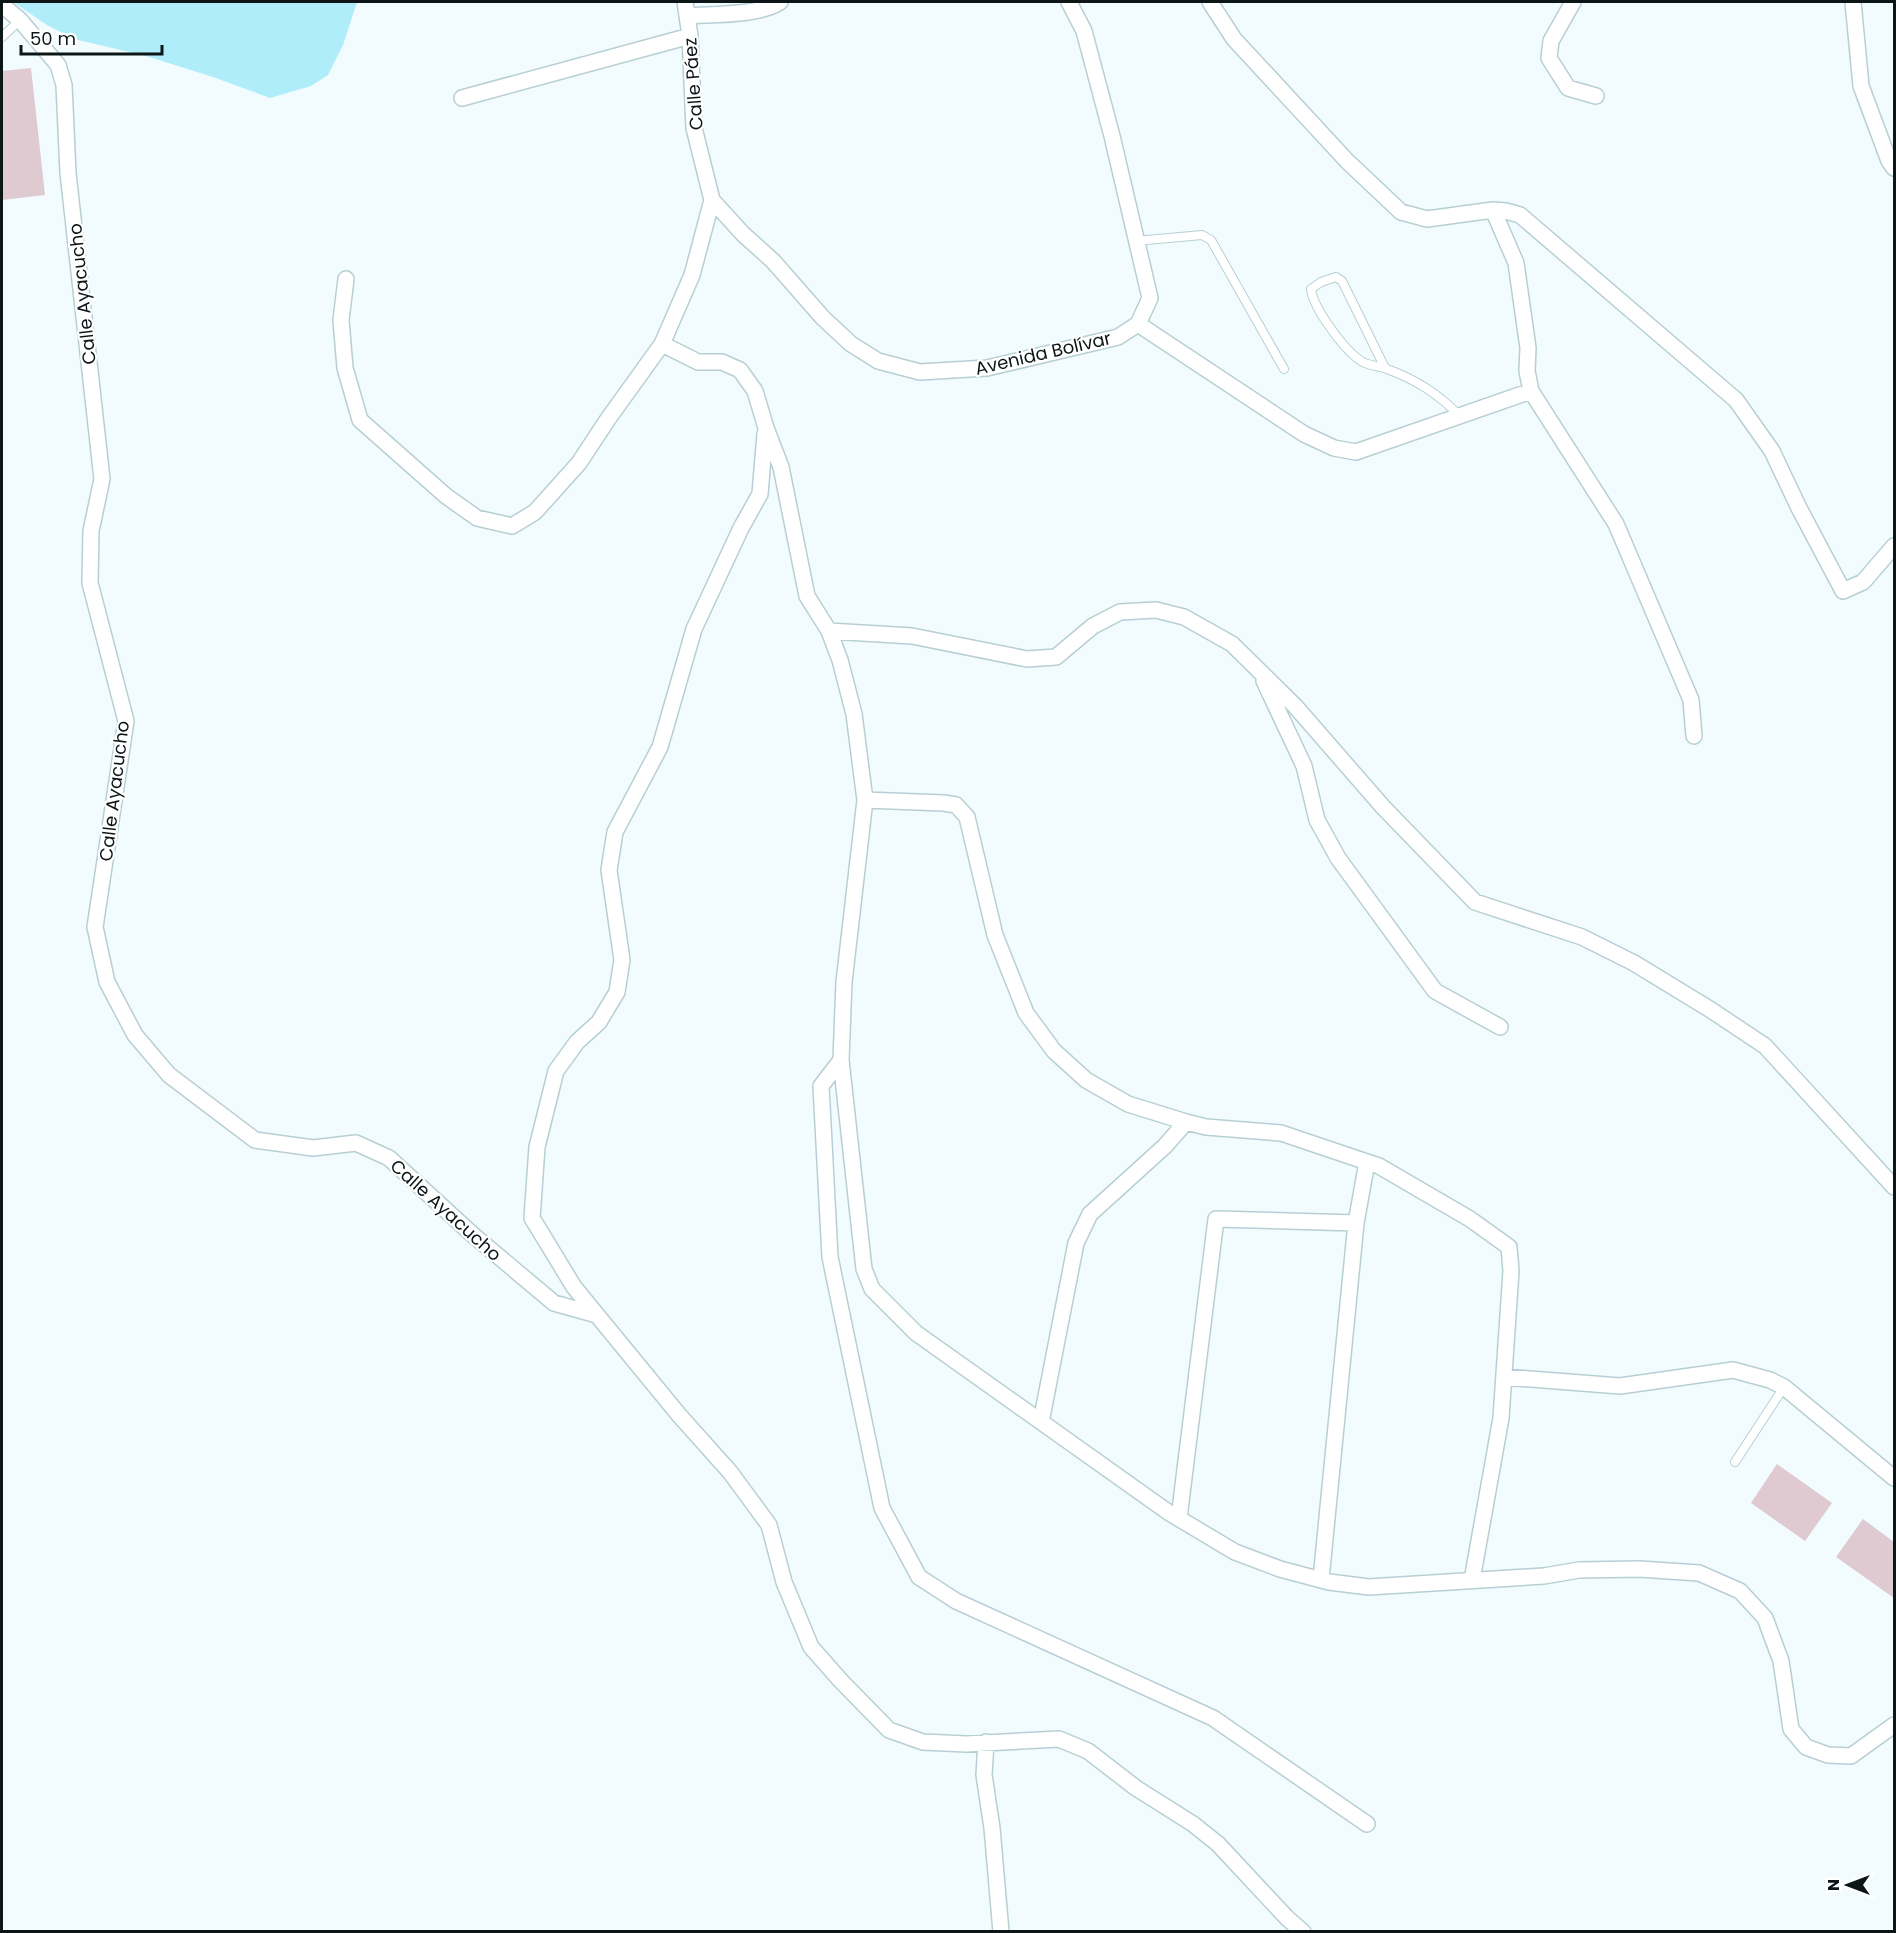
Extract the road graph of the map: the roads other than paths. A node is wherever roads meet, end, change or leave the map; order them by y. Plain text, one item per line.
1 (780, 2) edge
2 (1069, 2) edge
3 (1210, 2) edge
4 (1573, 2) edge
5 (1853, 2) edge
6 (2, 5) edge
7 (686, 9) edge
8 (20, 20) junction
9 (690, 36) junction
10 (2, 37) edge
11 (1596, 96) dead end
12 (462, 98) dead end
13 (1894, 168) edge
14 (712, 200) junction
15 (1493, 210) junction
16 (1136, 241) junction
17 (346, 279) dead end
18 (1138, 324) junction
19 (662, 344) junction
20 (1385, 368) junction
21 (1284, 369) dead end
22 (1531, 391) junction
23 (1460, 416) junction
24 (765, 428) junction
25 (1894, 546) edge
26 (829, 631) junction
27 (1258, 670) junction
28 (1694, 736) dead end
29 (866, 800) junction
30 (1500, 1027) dead end
31 (841, 1060) junction
32 (1186, 1122) junction
33 (1367, 1162) junction
34 (1894, 1187) edge
35 (1356, 1223) junction
36 (597, 1315) junction
37 (1504, 1377) junction
38 (1784, 1387) junction
39 (1041, 1422) junction
40 (1735, 1462) dead end
41 (1894, 1478) edge
42 (1179, 1518) junction
43 (1321, 1580) junction
44 (1472, 1580) junction
45 (1894, 1725) edge
46 (986, 1742) junction
47 (1367, 1824) dead end
48 (1001, 1932) edge
49 (1303, 1932) edge

1 - 7 street
2 - 16 street
3 - 15 street
4 - 11 street
5 - 13 street
6 - 8 street, Calle Ayacucho
7 - 9 street, Calle Páez
8 - 10 lane
8 - 36 street, Calle Ayacucho
9 - 12 street
9 - 14 street, Calle Páez
14 - 18 street, Avenida Bolívar
14 - 19 street
15 - 22 street
15 - 25 street
16 - 18 street
16 - 21 lane
17 - 19 street
18 - 23 street
19 - 24 street
20 - 20 lane
20 - 23 lane
22 - 23 street
22 - 28 street
24 - 26 street
24 - 36 street
26 - 27 street
26 - 29 street
27 - 30 street
27 - 34 street
29 - 31 street
29 - 32 street
31 - 39 street
31 - 47 street
32 - 33 street
32 - 39 street
33 - 35 street
33 - 37 street
35 - 42 street
35 - 43 street
36 - 46 street
37 - 38 street
37 - 44 street
38 - 40 lane
38 - 41 street
39 - 42 street
42 - 43 street
43 - 44 street
44 - 45 street
46 - 48 street
46 - 49 street

